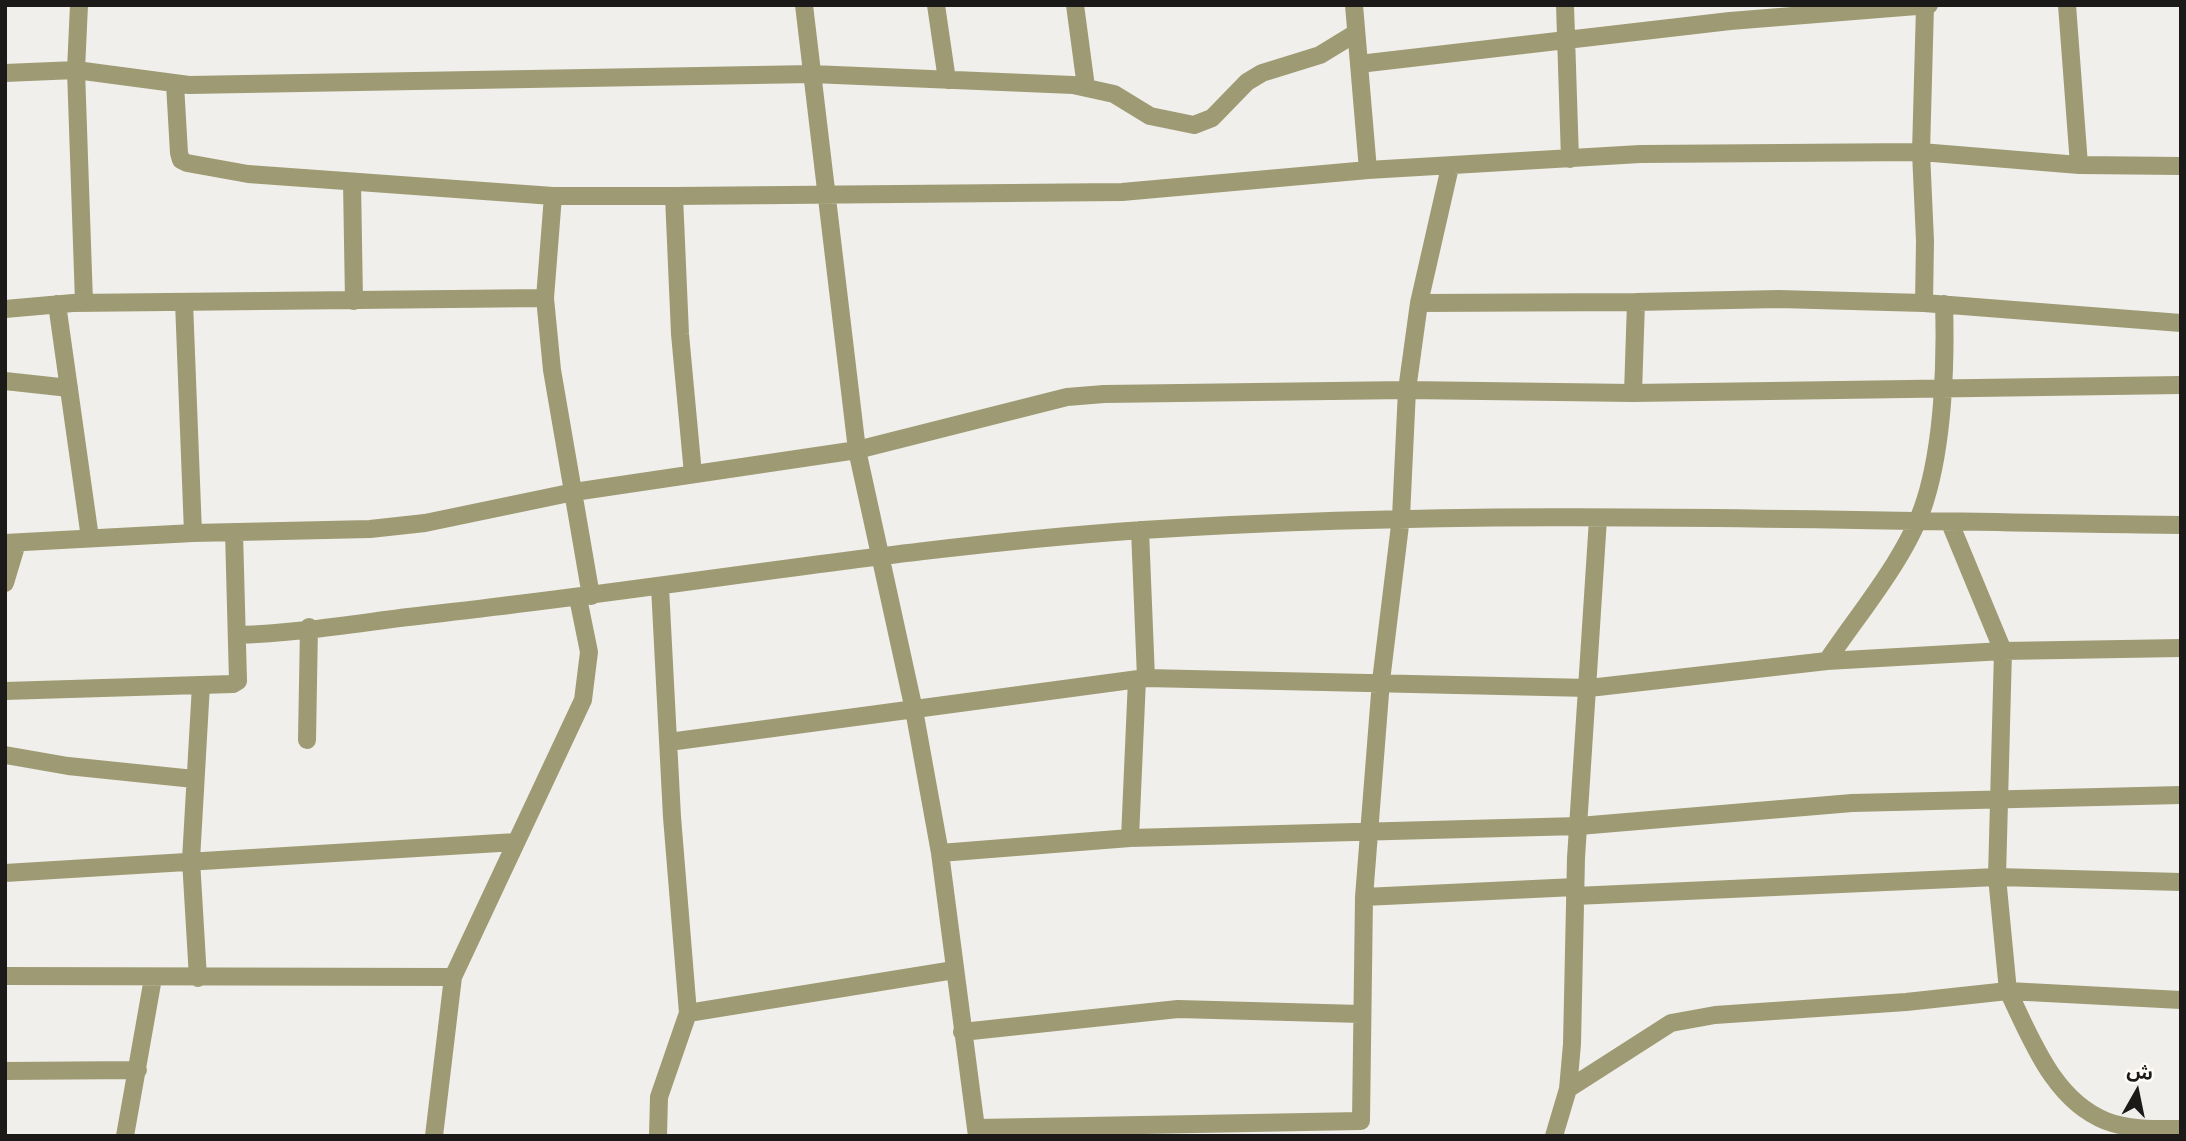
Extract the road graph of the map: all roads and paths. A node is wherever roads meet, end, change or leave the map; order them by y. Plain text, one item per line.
1 (79, 5) edge
2 (804, 5) edge
3 (936, 5) edge
4 (1075, 5) edge
5 (1354, 5) edge
6 (1566, 5) edge
7 (2067, 5) edge
8 (1927, 6) edge
9 (1356, 33) junction
10 (1565, 40) junction
11 (1359, 64) junction
12 (76, 70) junction
13 (5, 73) edge
14 (812, 74) junction
15 (947, 80) junction
16 (176, 84) junction
17 (1086, 87) junction
18 (1921, 152) junction
19 (1570, 159) junction
20 (2079, 164) junction
21 (2181, 166) edge
22 (1450, 167) junction
23 (1368, 170) junction
24 (352, 182) junction
25 (553, 196) junction
26 (674, 196) junction
27 (827, 196) junction
28 (545, 299) junction
29 (354, 301) junction
30 (84, 302) junction
31 (184, 302) junction
32 (1636, 302) junction
33 (1419, 303) junction
34 (1924, 303) junction
35 (57, 304) junction
36 (1944, 304) junction
37 (5, 309) edge
38 (2181, 323) edge
39 (5, 381) edge
40 (2181, 386) edge
41 (69, 388) junction
42 (1943, 389) junction
43 (1407, 390) junction
44 (1633, 393) junction
45 (857, 450) junction
46 (693, 474) junction
47 (574, 492) junction
48 (1401, 517) junction
49 (1598, 519) junction
50 (1916, 522) junction
51 (1950, 523) junction
52 (2181, 525) edge
53 (1140, 530) junction
54 (233, 532) junction
55 (193, 533) junction
56 (90, 538) junction
57 (11, 543) edge
58 (881, 556) junction
59 (5, 583) edge
60 (660, 587) junction
61 (584, 597) junction
62 (309, 628) junction
63 (238, 635) junction
64 (2181, 648) edge
65 (2003, 651) junction
66 (1827, 661) junction
67 (1141, 678) junction
68 (1381, 681) junction
69 (201, 685) junction
70 (1589, 688) junction
71 (5, 691) edge
72 (914, 709) junction
73 (307, 740) dead end
74 (669, 742) junction
75 (5, 755) edge
76 (194, 779) junction
77 (2181, 795) edge
78 (2001, 798) junction
79 (1579, 826) junction
80 (1370, 831) junction
81 (1130, 838) junction
82 (516, 842) junction
83 (940, 853) junction
84 (191, 860) junction
85 (5, 873) edge
86 (1997, 877) junction
87 (2181, 882) edge
88 (1575, 892) junction
89 (1364, 897) junction
90 (954, 970) junction
91 (5, 976) edge
92 (453, 977) junction
93 (153, 978) junction
94 (198, 978) junction
95 (2008, 991) junction
96 (2181, 1000) edge
97 (688, 1013) junction
98 (1361, 1014) junction
99 (962, 1032) junction
100 (138, 1070) junction
101 (5, 1071) edge
102 (1568, 1089) junction
103 (1363, 1128) edge
104 (2181, 1129) edge
105 (977, 1132) edge
106 (125, 1136) edge
107 (434, 1136) edge
108 (659, 1136) edge
109 (1554, 1136) edge

1 - 12 street
2 - 14 street
3 - 15 street
4 - 17 street
5 - 9 street
6 - 10 street
7 - 20 street
8 - 10 street
8 - 18 street
9 - 11 street
9 - 17 street
10 - 11 street
10 - 19 street
11 - 23 street
12 - 13 street
12 - 16 street
12 - 30 street
14 - 15 street
14 - 16 street
14 - 27 street
15 - 17 street
16 - 24 street
18 - 19 street
18 - 20 street
18 - 34 street
19 - 22 street
20 - 21 street
22 - 23 street
22 - 33 street
23 - 27 street
24 - 25 street
24 - 29 street
25 - 26 street
25 - 28 street
26 - 27 street
26 - 46 street
27 - 45 street
28 - 29 street
28 - 47 street
29 - 31 street
30 - 31 street
30 - 35 street
31 - 55 street
32 - 33 street
32 - 34 street
32 - 44 street
33 - 43 street
34 - 36 street
35 - 37 street
35 - 41 street
36 - 38 street
36 - 42 street
39 - 41 street
40 - 42 street
41 - 56 street
42 - 44 street
42 - 50 street
43 - 44 street
43 - 45 street
43 - 48 street
45 - 46 street
45 - 58 street
46 - 47 street
47 - 54 street
47 - 61 street
48 - 49 street
48 - 53 street
48 - 68 street
49 - 50 street
49 - 70 street
50 - 51 street
50 - 66 street
51 - 52 street
51 - 65 street
53 - 58 street
53 - 67 street
54 - 55 street
54 - 63 street
55 - 56 street
56 - 57 street
57 - 59 street
58 - 60 street
58 - 72 street
60 - 61 street
60 - 74 street
61 - 62 street
61 - 82 street
62 - 63 street
62 - 73 street
63 - 69 street
64 - 65 street
65 - 66 street
65 - 78 street
66 - 70 street
67 - 68 street
67 - 72 street
67 - 81 street
68 - 70 street
68 - 80 street
69 - 71 street
69 - 76 street
70 - 79 street
72 - 74 street
72 - 83 street
74 - 97 street
75 - 76 street
76 - 84 street
77 - 78 street
78 - 79 street
78 - 86 street
79 - 80 street
79 - 88 street
80 - 81 street
80 - 89 street
81 - 83 street
82 - 84 street
82 - 92 street
83 - 90 street
84 - 85 street
84 - 94 street
86 - 87 street
86 - 88 street
86 - 95 street
88 - 89 street
88 - 102 street
89 - 98 street
90 - 97 street
90 - 99 street
91 - 93 street
92 - 94 street
92 - 107 street
93 - 94 street
93 - 100 street
95 - 96 street
95 - 102 street
95 - 104 street
97 - 108 street
98 - 99 street
98 - 103 street
99 - 105 street
100 - 101 street
100 - 106 street
102 - 109 street
103 - 105 street

